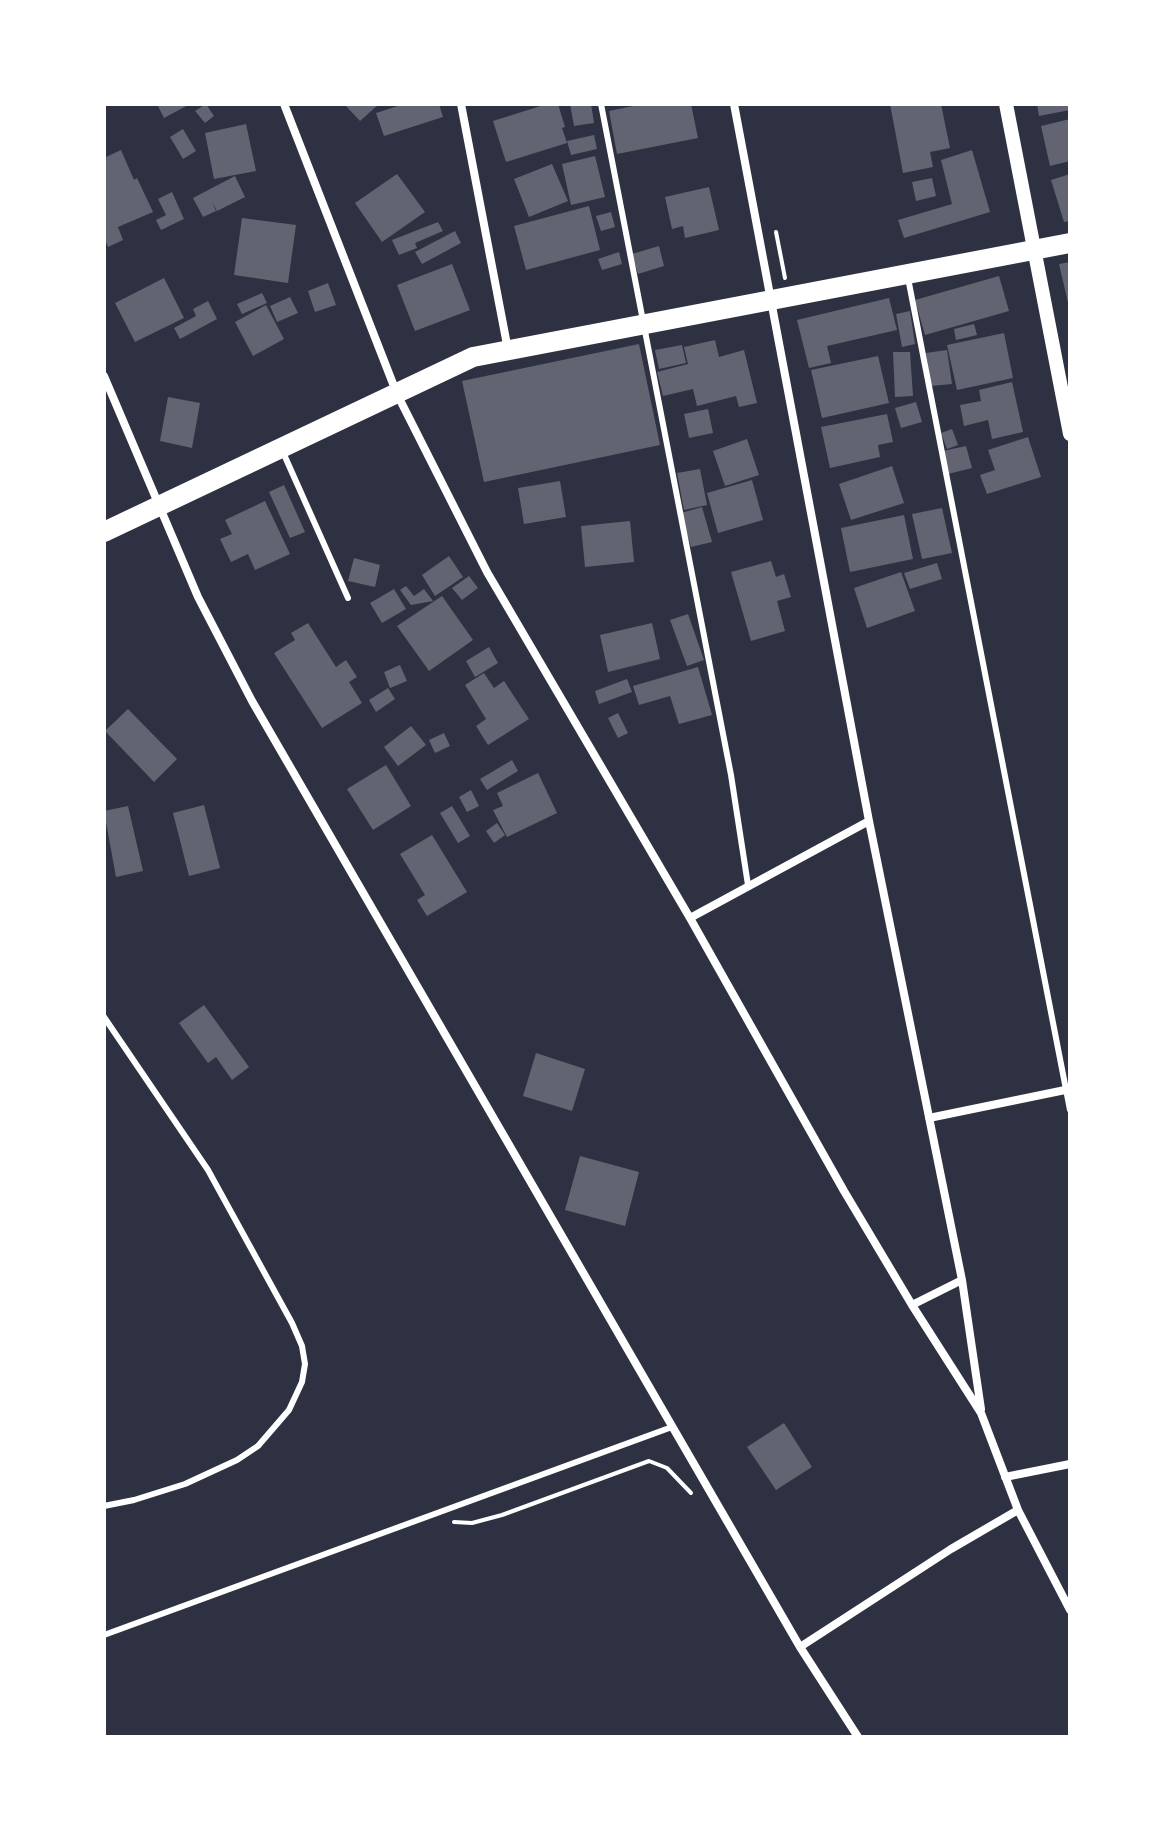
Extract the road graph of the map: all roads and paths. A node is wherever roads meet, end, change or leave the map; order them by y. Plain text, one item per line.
1 (284, 104) edge
2 (461, 104) edge
3 (601, 104) edge
4 (734, 104) edge
5 (1006, 104) edge
6 (1070, 243) edge
7 (1034, 251) junction
8 (908, 274) junction
9 (771, 300) junction
10 (644, 324) junction
11 (508, 350) junction
12 (104, 376) edge
13 (397, 394) junction
14 (1070, 434) edge
15 (281, 447) junction
16 (159, 505) junction
17 (104, 532) edge
18 (348, 598) dead end
19 (869, 821) junction
20 (748, 885) junction
21 (690, 918) junction
22 (104, 1017) edge
23 (1068, 1089) edge
24 (1070, 1110) edge
25 (929, 1118) junction
26 (962, 1280) junction
27 (912, 1305) junction
28 (981, 1413) junction
29 (672, 1427) junction
30 (1070, 1464) edge
31 (1005, 1477) junction
32 (691, 1493) dead end
33 (104, 1506) edge
34 (1018, 1510) junction
35 (431, 1515) junction
36 (1070, 1610) edge
37 (104, 1635) edge
38 (800, 1647) junction
39 (858, 1737) edge

1 - 13 street
2 - 11 street
3 - 10 lane
4 - 9 street
5 - 7 street
6 - 7 main road
7 - 8 main road
7 - 14 street
8 - 9 main road
8 - 23 lane
9 - 10 main road
9 - 19 street
10 - 11 main road
10 - 20 lane
11 - 13 main road
12 - 16 street
13 - 15 main road
13 - 21 street
15 - 16 main road
15 - 18 lane
16 - 17 main road
16 - 29 street
19 - 20 street
19 - 25 street
20 - 21 street
21 - 27 street
22 - 33 lane
23 - 24 lane
23 - 25 street
25 - 26 street
26 - 27 street
26 - 28 street
27 - 28 street
28 - 31 street
29 - 35 lane
29 - 38 street
30 - 31 street
31 - 34 street
32 - 35 path
34 - 36 street
34 - 38 street
35 - 37 lane
38 - 39 street

